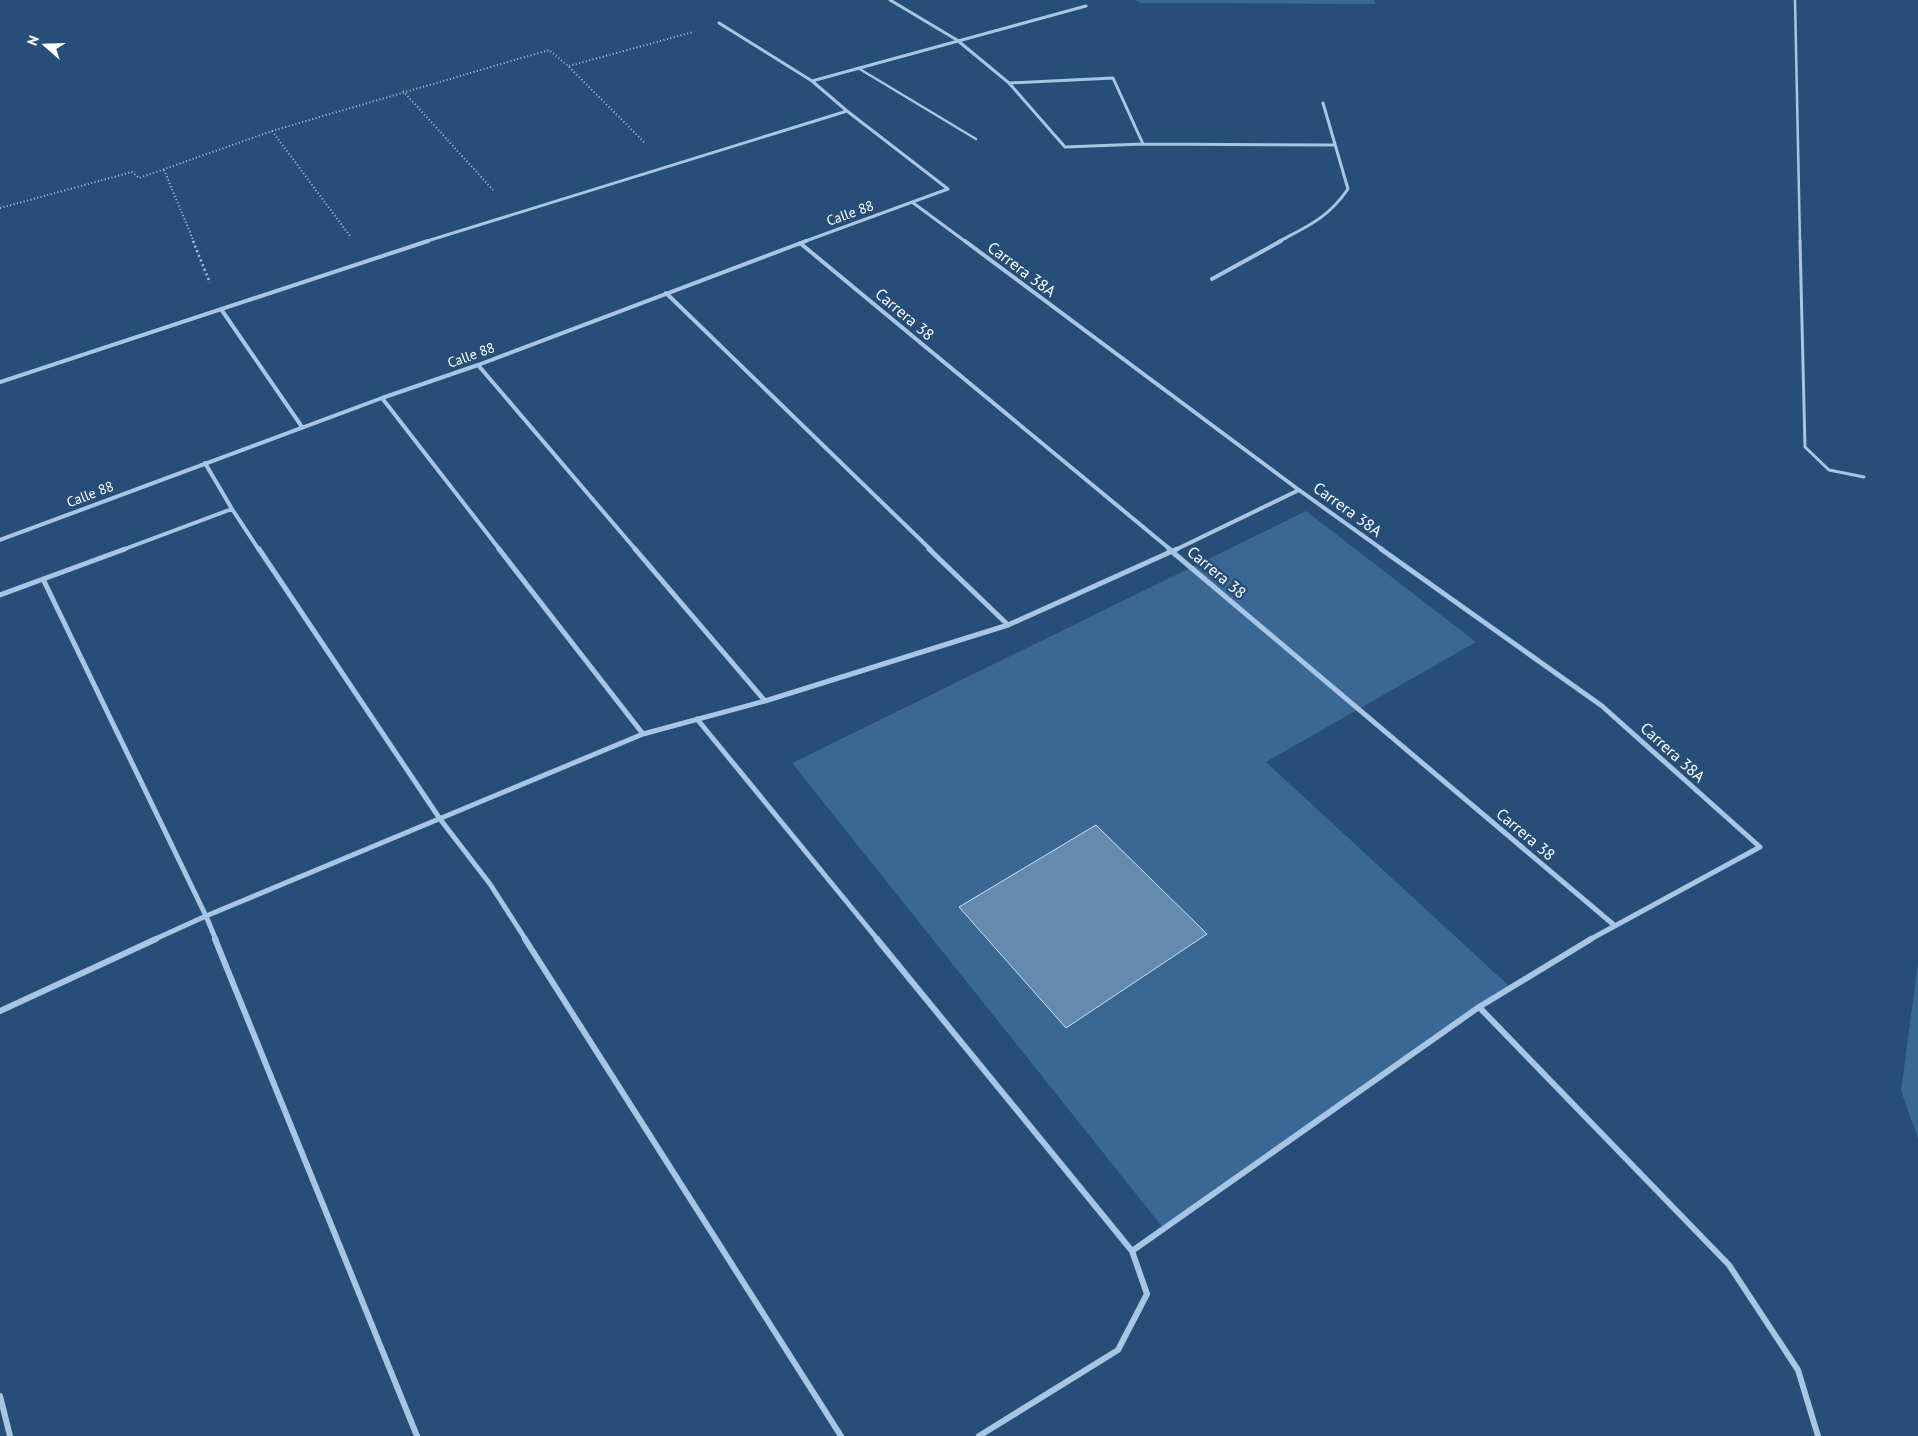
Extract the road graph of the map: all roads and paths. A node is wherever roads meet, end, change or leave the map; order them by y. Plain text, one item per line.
1 (890, 0) edge
2 (1795, 0) edge
3 (1086, 6) dead end
4 (721, 24) joint
5 (957, 40) junction
6 (568, 66) junction
7 (858, 68) junction
8 (812, 81) junction
9 (1009, 83) junction
10 (403, 91) junction
11 (1323, 103) dead end
12 (847, 111) junction
13 (272, 131) junction
14 (976, 139) dead end
15 (1143, 144) junction
16 (1334, 146) junction
17 (668, 167) junction
18 (164, 170) junction
19 (912, 202) junction
20 (0, 208) edge
21 (516, 214) junction
22 (800, 243) junction
23 (368, 260) junction
24 (1212, 279) dead end
25 (666, 293) junction
26 (220, 308) junction
27 (478, 365) junction
28 (0, 382) edge
29 (382, 398) junction
30 (302, 427) junction
31 (205, 463) junction
32 (1864, 477) dead end
33 (1299, 490) junction
34 (232, 509) junction
35 (0, 540) edge
36 (1172, 550) junction
37 (43, 579) junction
38 (0, 595) edge
39 (1008, 625) junction
40 (765, 701) junction
41 (697, 719) junction
42 (643, 734) junction
43 (440, 819) junction
44 (206, 916) junction
45 (1614, 925) junction
46 (1479, 1007) junction
47 (0, 1010) edge
48 (1132, 1251) junction
49 (0, 1396) edge
50 (10, 1436) edge
51 (417, 1436) edge
52 (841, 1436) edge
53 (979, 1436) edge
54 (1818, 1436) edge

1 - 5 street
2 - 32 lane
3 - 5 street
4 - 6 path
4 - 8 street
5 - 7 street
5 - 9 street
6 - 10 path
6 - 17 path
7 - 8 street
7 - 14 lane
8 - 12 street
9 - 15 street
9 - 15 street
10 - 13 path
10 - 21 path
11 - 16 street
12 - 17 street
12 - 19 street, Calle 88
13 - 18 path
13 - 23 path
15 - 16 street
16 - 24 street
17 - 21 street
18 - 20 path
18 - 26 path
19 - 22 street, Calle 88
19 - 33 street, Carrera 38A
21 - 23 street
22 - 25 street, Calle 88
22 - 36 street, Carrera 38
23 - 26 street
25 - 27 street, Calle 88
25 - 39 street
26 - 28 street
26 - 30 street
27 - 29 street, Calle 88
27 - 40 street
29 - 30 street, Calle 88
29 - 42 street
30 - 31 street, Calle 88
31 - 34 street
31 - 35 street, Calle 88
33 - 36 street
33 - 45 street, Carrera 38A
34 - 37 street
34 - 43 street
36 - 39 street
36 - 45 street, Carrera 38
37 - 38 street
37 - 44 street
39 - 40 street
40 - 41 street
41 - 42 street
41 - 48 street
42 - 43 street
43 - 44 street
43 - 52 street
44 - 47 street
44 - 51 street
45 - 46 street
46 - 48 street
46 - 54 street
48 - 53 street
49 - 50 street

